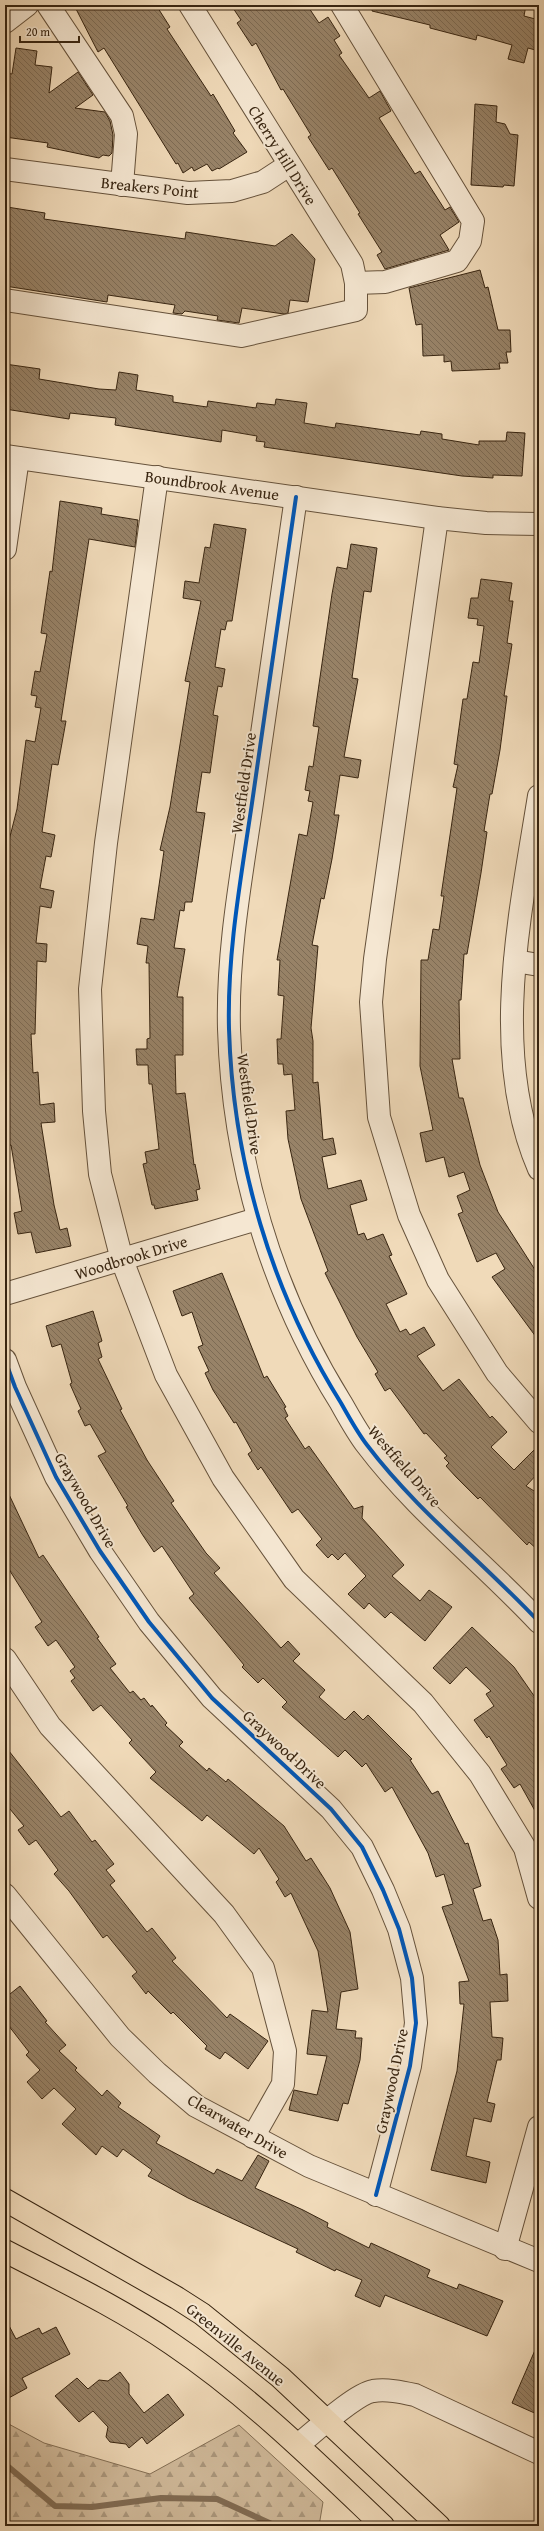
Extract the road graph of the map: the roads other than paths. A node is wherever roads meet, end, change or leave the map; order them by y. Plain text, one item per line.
1 (28, 5) edge
2 (48, 5) edge
3 (190, 5) edge
4 (342, 5) edge
5 (5, 22) edge
6 (289, 165) junction
7 (5, 169) edge
8 (122, 185) junction
9 (356, 283) junction
10 (5, 300) edge
11 (12, 457) edge
12 (157, 477) junction
13 (296, 497) junction
14 (437, 518) junction
15 (539, 524) edge
16 (5, 549) edge
17 (539, 800) edge
18 (515, 961) junction
19 (539, 965) edge
20 (539, 1169) edge
21 (257, 1219) junction
22 (122, 1260) junction
23 (5, 1294) edge
24 (5, 1360) edge
25 (539, 1422) edge
26 (539, 1622) edge
27 (5, 1659) edge
28 (5, 1895) edge
29 (539, 1898) edge
30 (539, 2127) edge
31 (253, 2137) junction
32 (376, 2195) junction
33 (5, 2200) edge
34 (504, 2249) junction
35 (5, 2251) edge
36 (539, 2261) edge
37 (326, 2423) junction
38 (298, 2445) junction
39 (539, 2453) edge
40 (383, 2526) edge
41 (439, 2526) edge

1 - 5 street
2 - 8 street
3 - 6 street, Cherry Hill Drive
4 - 9 street
6 - 8 street, Breakers Point
6 - 9 street, Cherry Hill Drive
7 - 8 street, Breakers Point
9 - 10 street, Cherry Hill Drive
11 - 12 street, Boundbrook Avenue
11 - 16 street
12 - 13 street, Boundbrook Avenue
12 - 22 street
13 - 14 street, Boundbrook Avenue
13 - 21 street, Westfield Drive
14 - 15 street, Boundbrook Avenue
14 - 25 street
17 - 18 street
18 - 19 street
18 - 20 street
21 - 22 street, Woodbrook Drive
21 - 26 street, Westfield Drive
22 - 23 street, Woodbrook Drive
22 - 29 street
24 - 32 street, Graywood Drive
27 - 31 street
28 - 31 street, Clearwater Drive
30 - 34 street
31 - 32 street, Clearwater Drive
32 - 34 street, Clearwater Drive
33 - 37 main road, Greenville Avenue
34 - 36 street, Clearwater Drive
35 - 38 main road
37 - 38 street
37 - 39 street
37 - 41 main road, Greenville Avenue
38 - 40 main road

